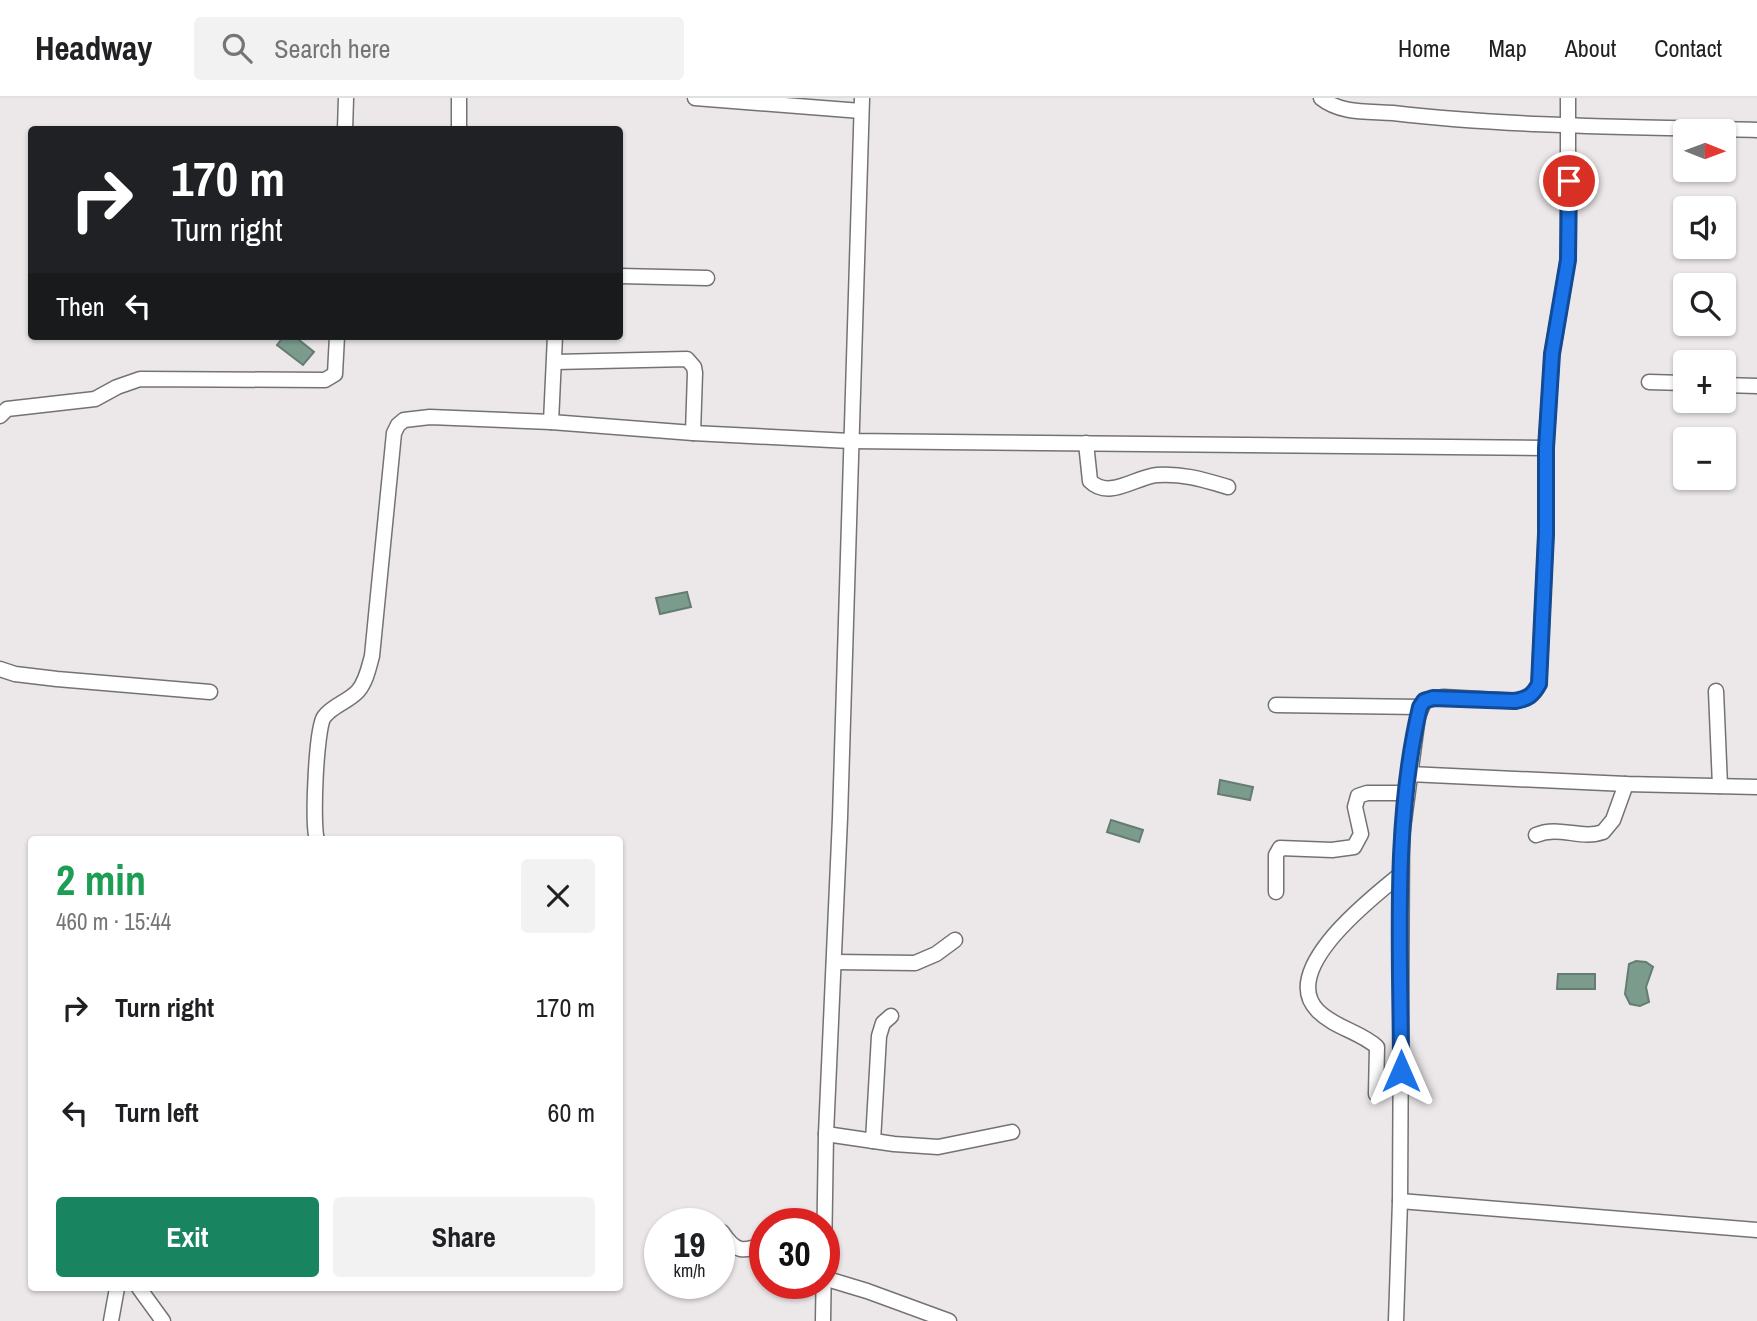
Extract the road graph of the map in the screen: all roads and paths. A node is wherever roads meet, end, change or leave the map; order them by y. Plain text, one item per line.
1 (346, 98) edge
2 (459, 98) edge
3 (695, 98) edge
4 (1321, 98) edge
5 (1568, 98) edge
6 (861, 104) edge
7 (1568, 125) junction
8 (345, 126) edge
9 (459, 126) edge
10 (1757, 130) edge
11 (623, 276) edge
12 (707, 278) dead end
13 (337, 340) edge
14 (555, 340) edge
15 (555, 362) junction
16 (1649, 382) dead end
17 (1673, 383) edge
18 (1736, 385) edge
19 (1757, 386) edge
20 (0, 416) edge
21 (551, 422) junction
22 (693, 433) junction
23 (850, 441) junction
24 (1086, 443) junction
25 (1546, 448) junction
26 (1228, 487) dead end
27 (0, 669) edge
28 (1716, 691) dead end
29 (210, 692) dead end
30 (1276, 705) dead end
31 (1420, 707) junction
32 (1409, 774) junction
33 (1626, 784) junction
34 (1720, 786) junction
35 (1757, 787) edge
36 (1406, 793) junction
37 (1536, 835) dead end
38 (316, 836) edge
39 (1401, 874) junction
40 (1276, 892) dead end
41 (954, 940) dead end
42 (834, 962) junction
43 (891, 1016) dead end
44 (1376, 1094) dead end
45 (1013, 1132) dead end
46 (826, 1134) junction
47 (873, 1141) junction
48 (1400, 1201) junction
49 (819, 1208) edge
50 (1757, 1230) edge
51 (840, 1283) edge
52 (116, 1291) edge
53 (141, 1291) edge
54 (824, 1299) edge
55 (111, 1321) edge
56 (163, 1321) edge
57 (823, 1321) edge
58 (949, 1321) edge
59 (1396, 1321) edge

1 - 8 street
2 - 9 street
3 - 6 street
4 - 7 street
5 - 7 street
6 - 23 street
7 - 10 street
7 - 25 street
11 - 12 street
13 - 20 street
14 - 15 street
15 - 21 street
15 - 22 street
16 - 17 street
18 - 19 street
21 - 22 street
21 - 38 street
22 - 23 street
23 - 24 street
23 - 42 street
24 - 25 street
24 - 26 street
25 - 31 street
27 - 29 street
28 - 34 street
30 - 31 street
31 - 32 street
32 - 33 street
32 - 36 street
33 - 34 street
33 - 37 street
34 - 35 street
36 - 39 street
36 - 40 street
39 - 44 street
39 - 48 street
41 - 42 street
42 - 46 street
43 - 47 street
45 - 47 street
46 - 47 street
46 - 49 street
48 - 50 street
48 - 59 street
51 - 58 street
52 - 55 street
53 - 56 street
54 - 57 street

